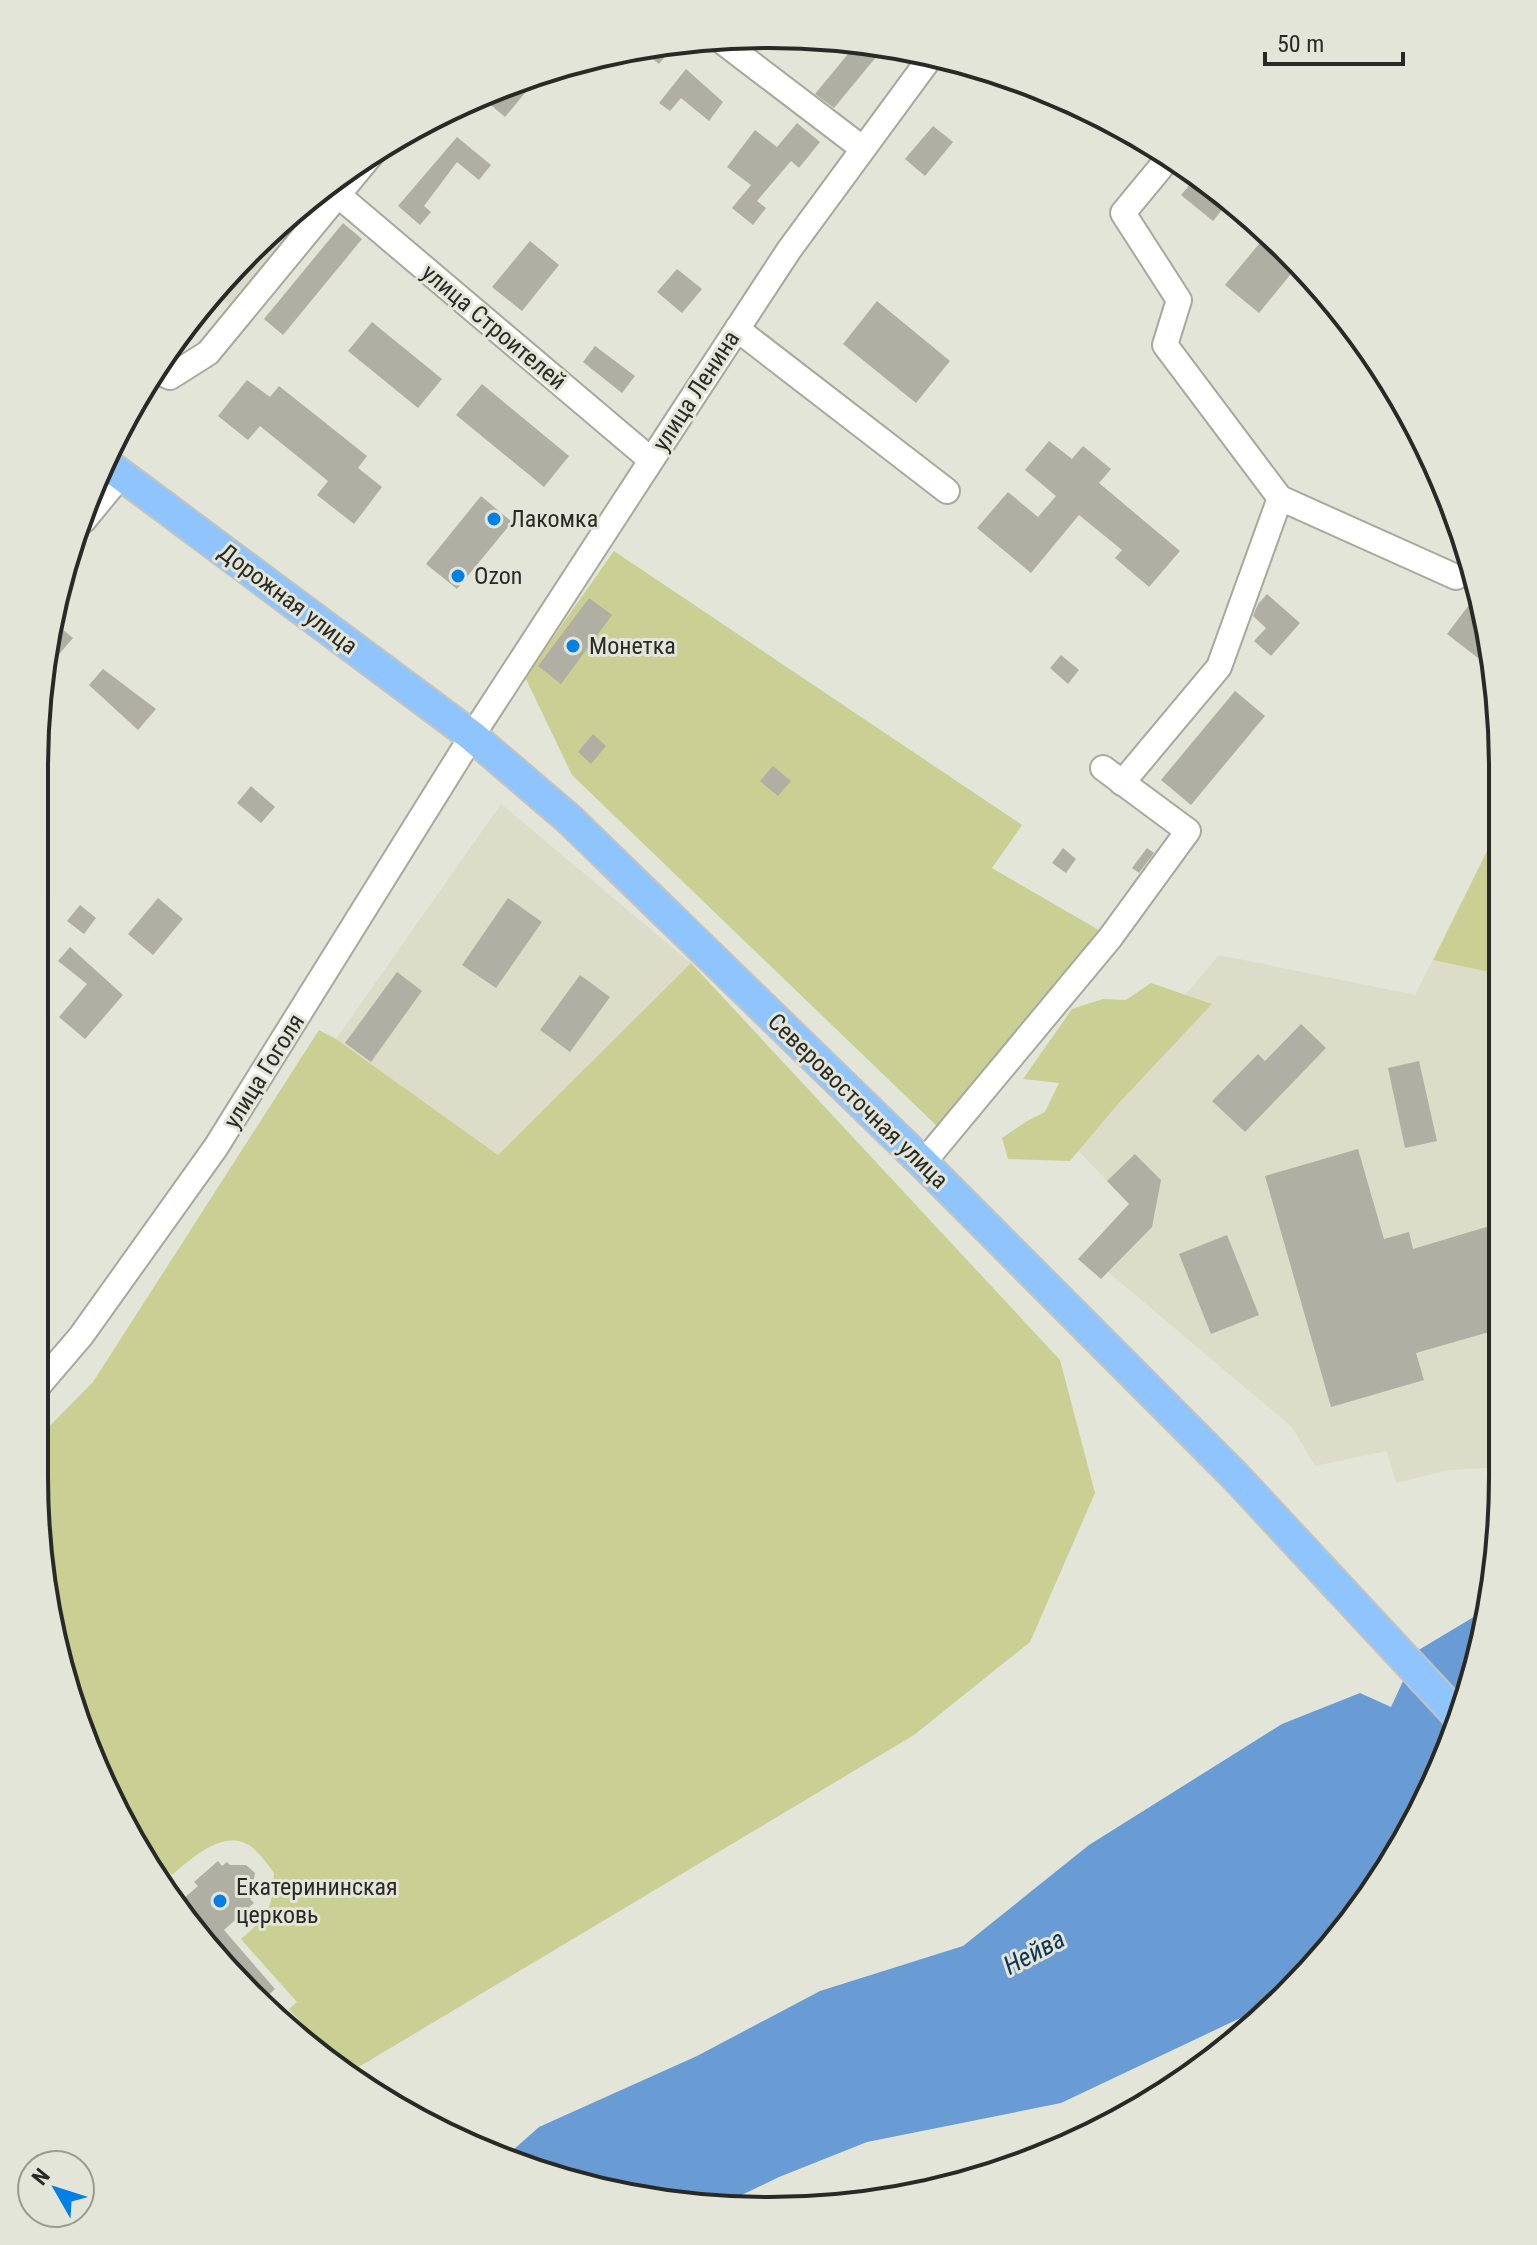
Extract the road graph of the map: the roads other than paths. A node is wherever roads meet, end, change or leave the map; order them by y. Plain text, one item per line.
1 (733, 49) edge
2 (924, 66) edge
3 (862, 148) junction
4 (1163, 165) edge
5 (346, 185) edge
6 (338, 195) junction
7 (737, 329) junction
8 (165, 375) edge
9 (651, 460) junction
10 (114, 469) edge
11 (947, 491) dead end
12 (1280, 498) junction
13 (1456, 577) dead end
14 (472, 736) junction
15 (923, 1163) junction
16 (48, 1375) edge
17 (1451, 1708) edge

1 - 3 street
2 - 3 street, улица Ленина
3 - 7 street, улица Ленина
4 - 12 street
5 - 6 street
6 - 8 street
6 - 9 street, улица Строителей
7 - 9 street, улица Ленина
7 - 11 street
9 - 14 street, улица Ленина
10 - 14 main road, Дорожная улица
12 - 13 street
12 - 15 street
14 - 15 main road, Северовосточная улица
14 - 16 street, улица Гоголя
15 - 17 main road, Северовосточная улица

